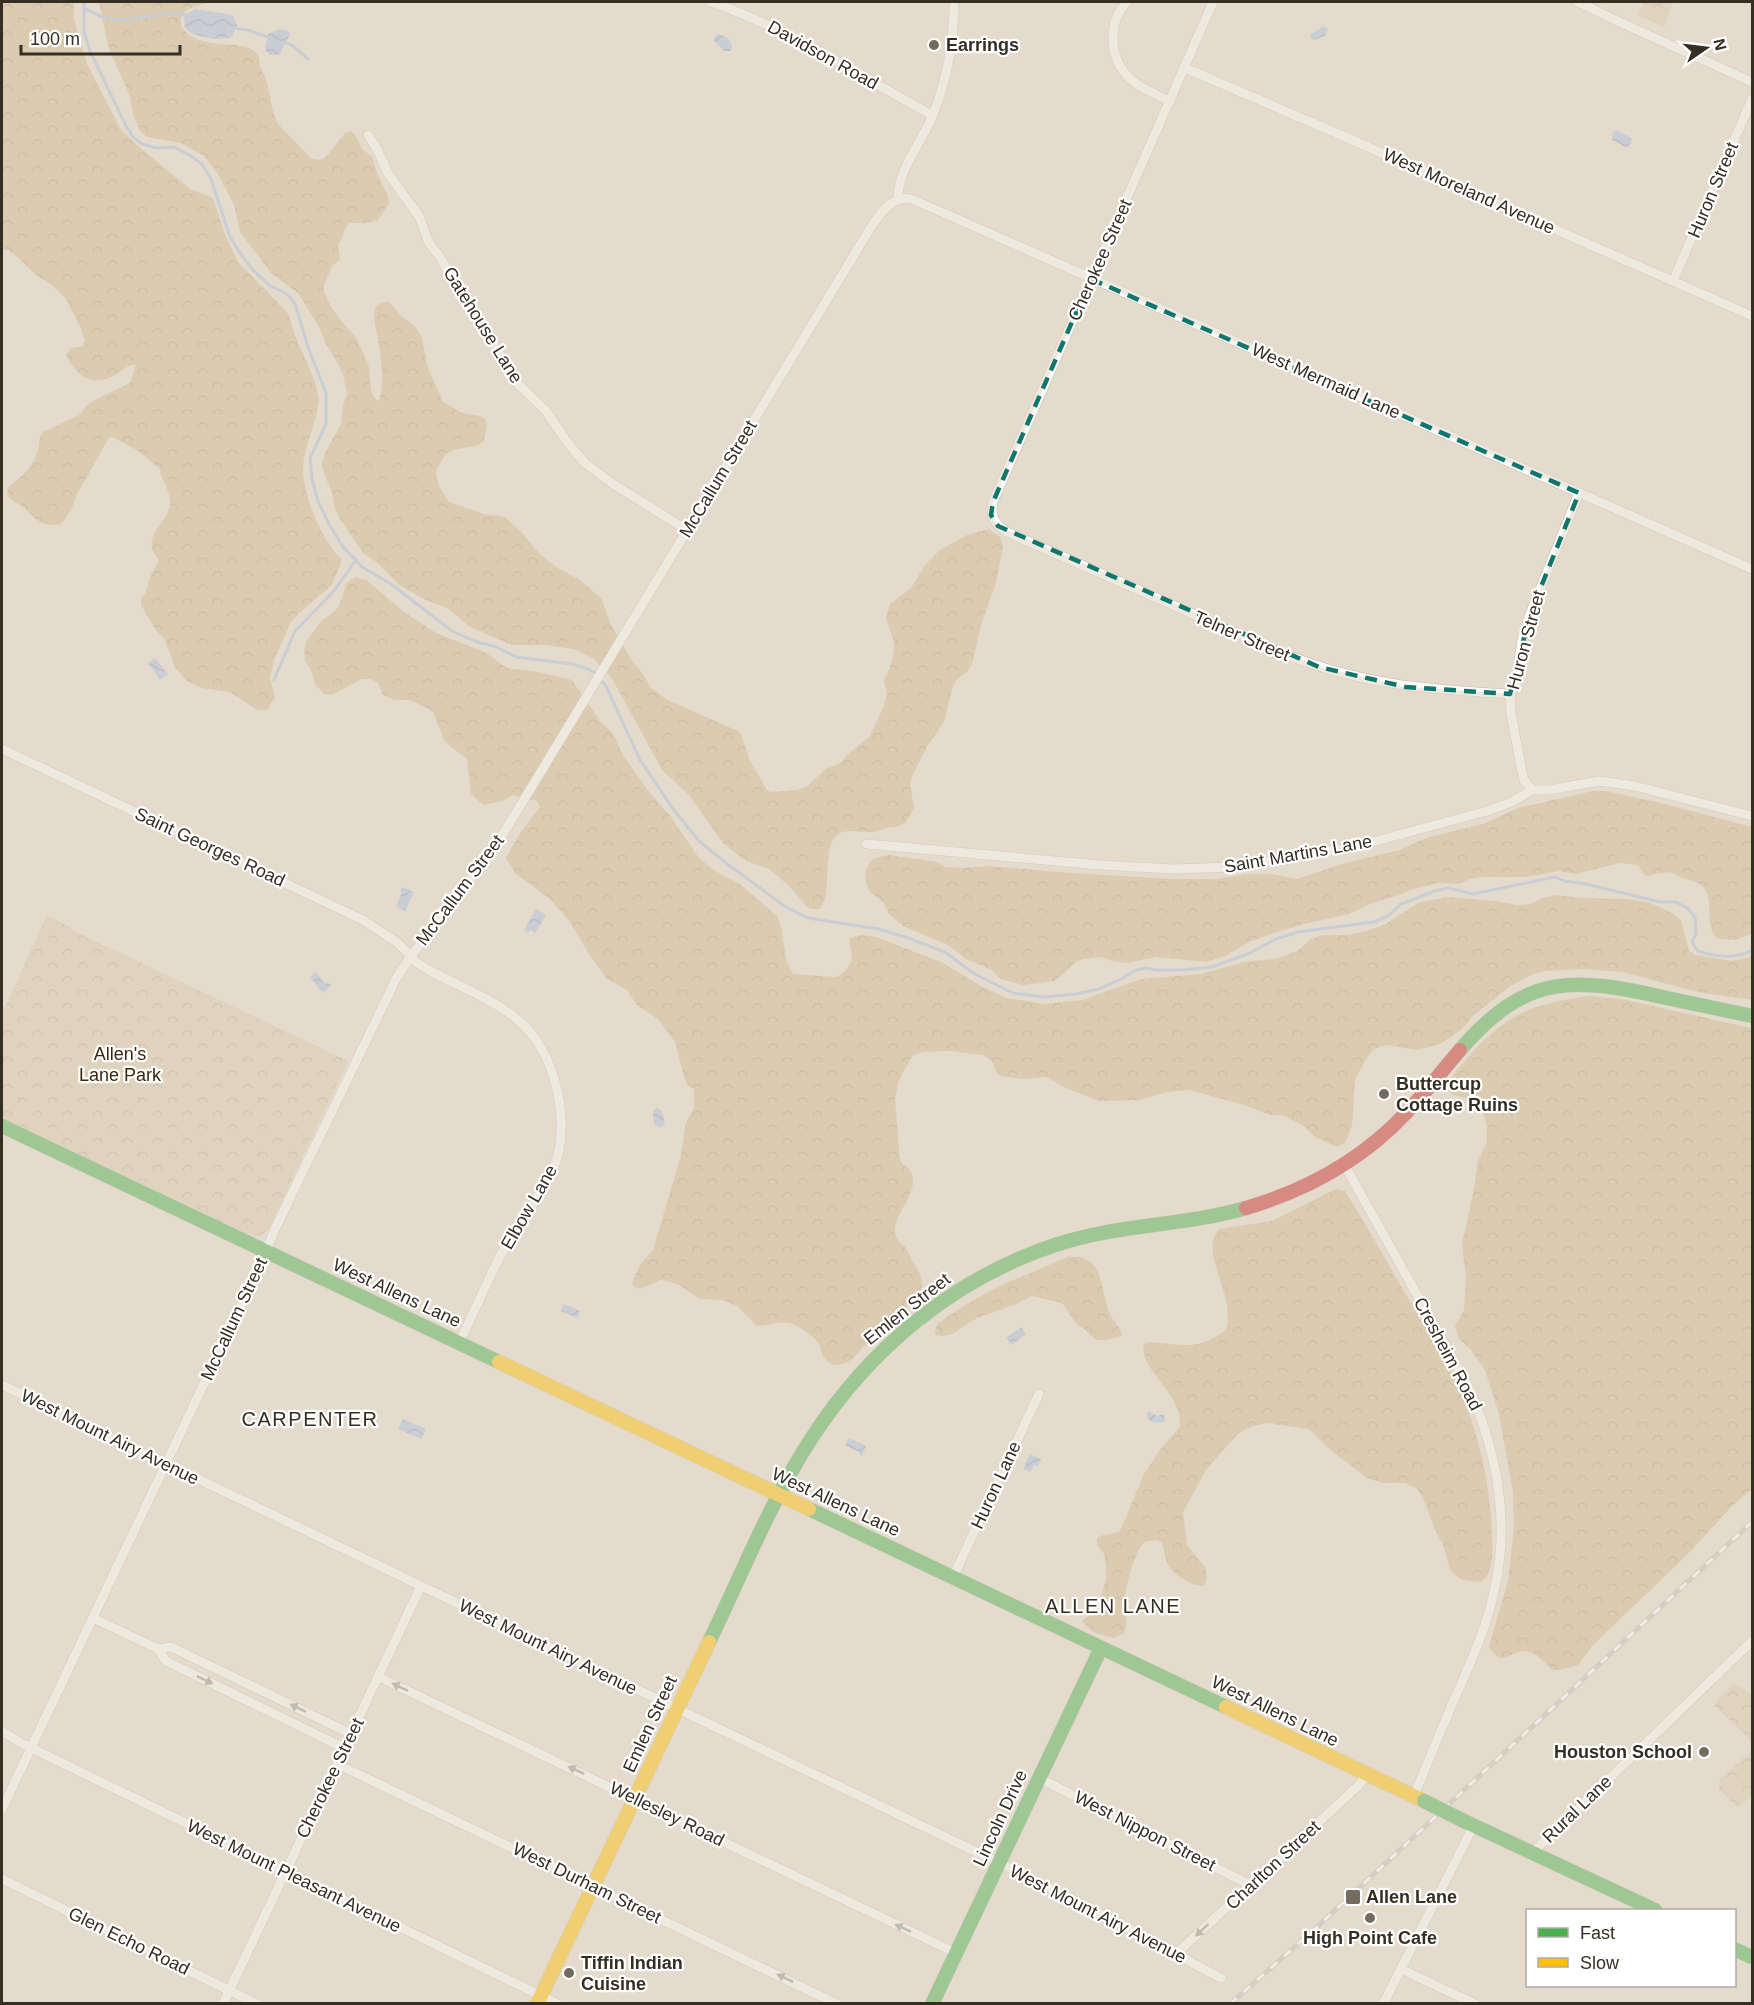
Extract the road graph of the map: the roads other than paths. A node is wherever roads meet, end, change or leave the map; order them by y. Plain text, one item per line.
1 (711, 2) edge
2 (954, 2) edge
3 (1127, 2) edge
4 (1214, 2) edge
5 (1578, 2) edge
6 (1185, 68) junction
7 (1752, 82) edge
8 (1752, 99) edge
9 (1170, 101) junction
10 (932, 115) junction
11 (368, 135) dead end
12 (898, 200) junction
13 (1091, 279) junction
14 (1673, 281) junction
15 (1752, 316) edge
16 (1579, 493) junction
17 (993, 519) joint
18 (687, 530) junction
19 (1752, 569) edge
20 (1510, 694) junction
21 (2, 749) edge
22 (1532, 790) junction
23 (1752, 816) edge
24 (867, 844) dead end
25 (411, 956) junction
26 (1752, 1016) edge
27 (2, 1126) edge
28 (1344, 1164) junction
29 (266, 1251) junction
30 (459, 1343) junction
31 (2, 1385) edge
32 (1040, 1394) dead end
33 (165, 1464) junction
34 (780, 1495) junction
35 (953, 1577) junction
36 (421, 1586) junction
37 (93, 1618) junction
38 (1752, 1641) edge
39 (1101, 1648) junction
40 (158, 1649) junction
41 (379, 1677) junction
42 (678, 1709) junction
43 (2, 1733) edge
44 (351, 1734) junction
45 (31, 1748) junction
46 (344, 1748) junction
47 (337, 1764) junction
48 (1366, 1774) junction
49 (1039, 1778) junction
50 (635, 1799) junction
51 (1419, 1799) junction
52 (2, 1809) edge
53 (1469, 1823) junction
54 (1532, 1853) junction
55 (999, 1863) junction
56 (285, 1871) junction
57 (2, 1879) edge
58 (1250, 1885) junction
59 (593, 1886) junction
60 (1651, 1909) edge
61 (1736, 1950) edge
62 (956, 1953) junction
63 (1177, 1953) junction
64 (1752, 1957) edge
65 (1401, 1968) junction
66 (1221, 1978) dead end
67 (230, 1990) junction
68 (539, 1999) edge
69 (223, 2004) edge
70 (257, 2004) edge
71 (558, 2004) edge
72 (837, 2004) edge
73 (932, 2004) edge
74 (1383, 2004) edge
75 (1475, 2004) edge

1 - 10 street, Davidson Road
2 - 10 street
3 - 9 street
4 - 6 street, Cherokee Street
5 - 7 street
6 - 9 street, Cherokee Street
6 - 14 street, West Moreland Avenue
8 - 14 street, Huron Street
9 - 13 street, Cherokee Street
10 - 12 street
11 - 18 street, Gatehouse Lane
12 - 13 street, West Mermaid Lane
12 - 18 street, McCallum Street
13 - 16 street, West Mermaid Lane
13 - 17 street, Cherokee Street
14 - 15 street, West Moreland Avenue
16 - 19 street, West Mermaid Lane
16 - 20 street, Huron Street
17 - 20 street, Telner Street
18 - 25 street, McCallum Street
20 - 22 street, Huron Street
21 - 25 street, Saint Georges Road
22 - 23 street, Saint Martins Lane
22 - 24 street, Saint Martins Lane
25 - 29 street, McCallum Street
25 - 30 street, Elbow Lane
26 - 28 main road, Emlen Street
27 - 29 main road, West Allens Lane
28 - 34 main road, Emlen Street
28 - 51 street, Cresheim Road
29 - 30 main road, West Allens Lane
29 - 33 street, McCallum Street
30 - 34 main road, West Allens Lane
31 - 33 street, West Mount Airy Avenue
32 - 35 street, Huron Lane
33 - 36 street, West Mount Airy Avenue
33 - 37 street, McCallum Street
34 - 35 main road, West Allens Lane
34 - 42 main road, Emlen Street
35 - 39 main road, West Allens Lane
36 - 41 street, Cherokee Street
36 - 42 street, West Mount Airy Avenue
37 - 40 street
37 - 45 street, McCallum Street
38 - 54 street, Rural Lane
39 - 48 main road, West Allens Lane
39 - 49 main road, Lincoln Drive
44 -> 40 street
40 -> 46 street
41 - 44 street, Cherokee Street
50 -> 41 street, Wellesley Road
42 - 50 main road, Emlen Street
42 - 55 street, West Mount Airy Avenue
43 - 45 street, West Mount Pleasant Avenue
44 - 46 street, Cherokee Street
45 - 52 street, McCallum Street
45 - 56 street, West Mount Pleasant Avenue
46 - 47 street, Cherokee Street
47 - 56 street, Cherokee Street
47 - 59 street, West Durham Street
48 - 51 main road, West Allens Lane
48 - 58 street, Charlton Street
49 - 55 main road, Lincoln Drive
49 - 58 street, West Nippon Street
50 - 59 main road, Emlen Street
62 -> 50 street, Wellesley Road
51 - 53 main road, West Allens Lane, bridge
53 - 54 main road, West Allens Lane
53 - 65 street
54 - 60 main road, West Allens Lane
55 - 62 main road, Lincoln Drive
55 - 63 street, West Mount Airy Avenue
56 - 67 street, Cherokee Street
56 - 68 street, West Mount Pleasant Avenue
57 - 67 street, Glen Echo Road
58 -> 63 street, Charlton Street
59 - 68 main road, Emlen Street
72 -> 59 street, West Durham Street
61 - 64 main road
62 - 73 main road, Lincoln Drive
63 - 66 street, West Mount Airy Avenue
65 - 74 street
65 - 75 street
67 - 69 street, Cherokee Street
67 - 70 street, Glen Echo Road
68 - 71 street, West Mount Pleasant Avenue

